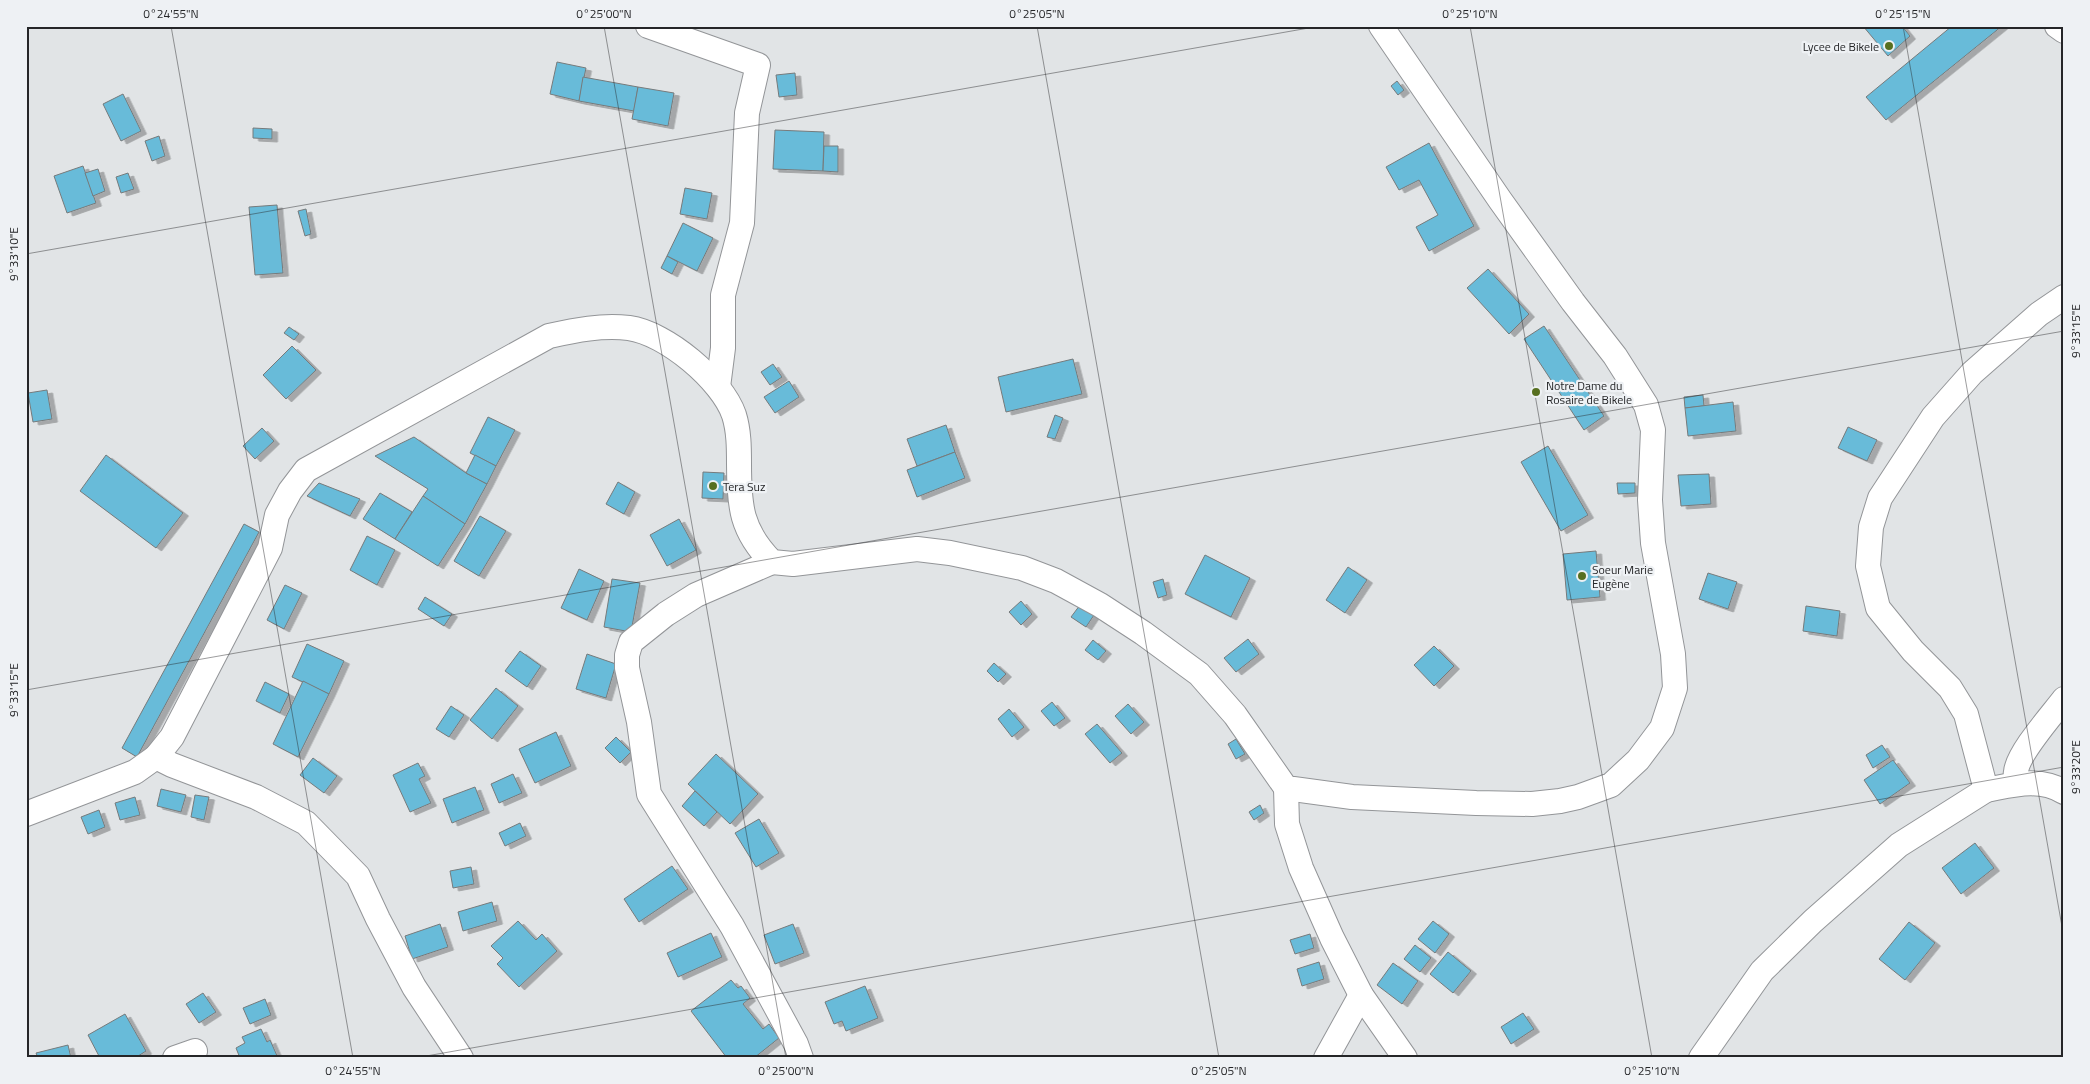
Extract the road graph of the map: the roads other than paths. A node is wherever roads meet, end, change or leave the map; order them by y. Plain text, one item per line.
1 (648, 26) edge
2 (1381, 26) edge
3 (2056, 26) edge
4 (2064, 31) edge
5 (2064, 296) edge
6 (718, 387) junction
7 (772, 562) junction
8 (2064, 699) edge
9 (156, 757) junction
10 (2017, 784) junction
11 (1286, 788) junction
12 (1986, 790) junction
13 (2064, 792) edge
14 (26, 814) edge
15 (1361, 996) junction
16 (461, 1058) edge
17 (801, 1058) edge
18 (1326, 1058) edge
19 (1405, 1058) edge
20 (1701, 1058) edge

1 - 6 street
2 - 11 street
3 - 4 street
5 - 12 street
6 - 7 street
6 - 9 street
7 - 11 street
7 - 17 street
8 - 10 street
9 - 14 street
9 - 16 street
10 - 12 street
10 - 13 street
11 - 15 street
12 - 20 street
15 - 18 street
15 - 19 street

